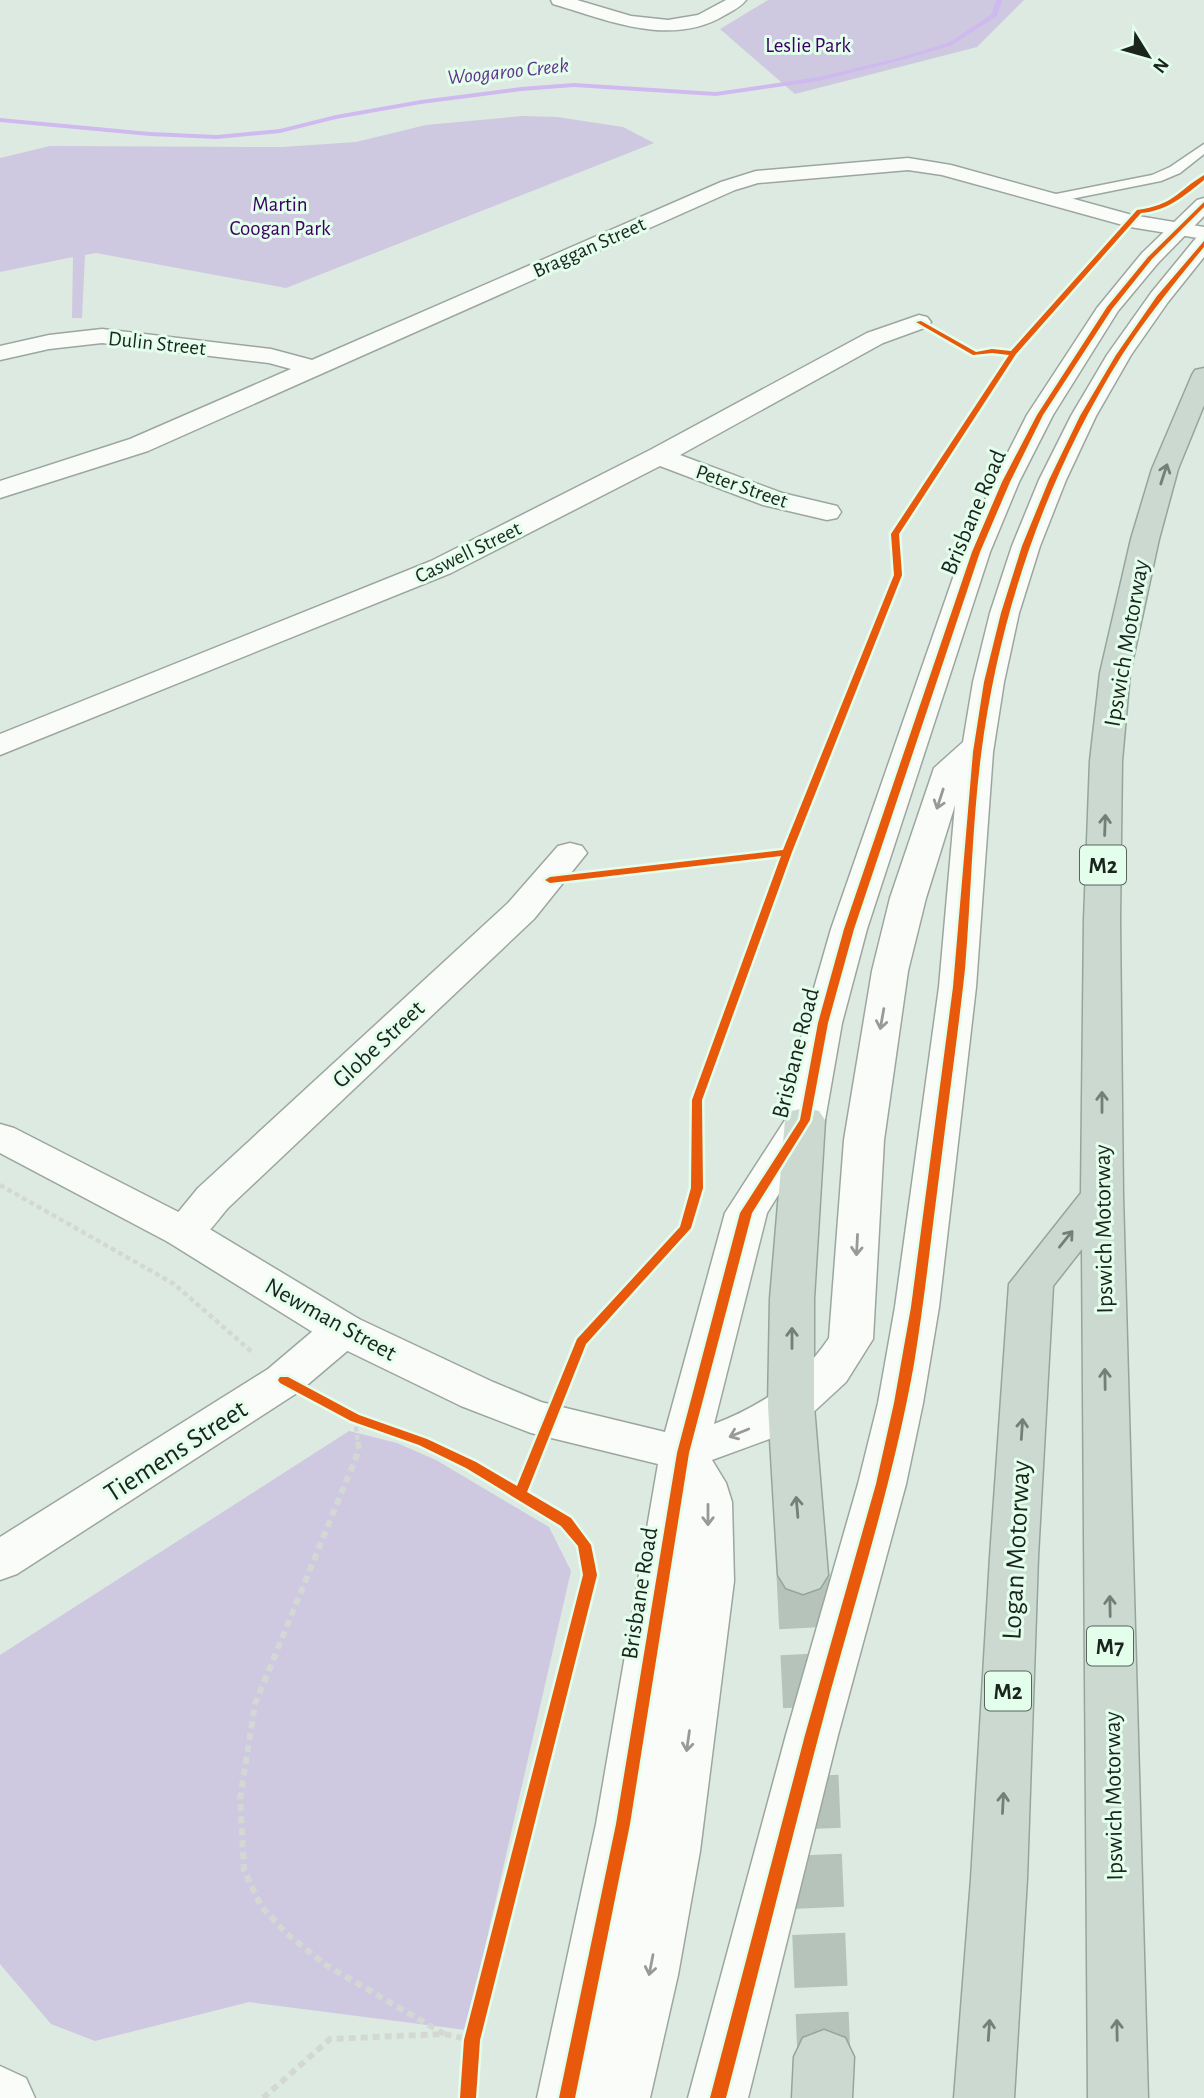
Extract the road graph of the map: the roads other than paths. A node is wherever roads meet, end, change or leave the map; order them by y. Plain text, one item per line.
1 (559, 0) edge
2 (738, 0) edge
3 (1204, 148) edge
4 (1051, 199) junction
5 (1197, 227) edge
6 (919, 321) dead end
7 (0, 353) edge
8 (314, 368) junction
9 (1204, 375) edge
10 (659, 456) junction
11 (0, 490) edge
12 (827, 512) dead end
13 (0, 745) edge
14 (977, 746) junction
15 (570, 853) dead end
16 (805, 1120) junction
17 (0, 1137) edge
18 (1102, 1195) junction
19 (183, 1232) junction
20 (343, 1330) junction
21 (791, 1406) junction
22 (683, 1453) junction
23 (0, 1561) edge
24 (803, 1575) tunnel mouth
25 (0, 2094) edge
26 (5, 2098) edge
27 (567, 2098) edge
28 (620, 2098) edge
29 (718, 2098) edge
30 (984, 2098) edge
31 (1118, 2098) edge

1 - 2 street
3 - 4 lane
4 - 5 street, Braggan Street
4 - 8 street, Braggan Street
5 - 14 street
5 - 16 street, Brisbane Road
6 - 10 street, Caswell Street
7 - 8 street, Dulin Street
8 - 11 street, Braggan Street
18 -> 9 highway, Ipswich Motorway / M2
10 - 12 street, Peter Street
10 - 13 street, Caswell Street
14 -> 21 street
14 - 29 street
15 - 19 street, Globe Street
21 -> 16 highway
16 - 22 street, Brisbane Road
17 - 19 street, Newman Street
30 -> 18 highway, Logan Motorway / M2
31 -> 18 highway, Ipswich Motorway / M7
19 - 20 street, Newman Street
20 - 22 street, Newman Street
20 - 23 street, Tiemens Street
21 -> 22 street
24 -> 21 highway
22 - 27 street, Brisbane Road
22 -> 28 street
25 - 26 street

